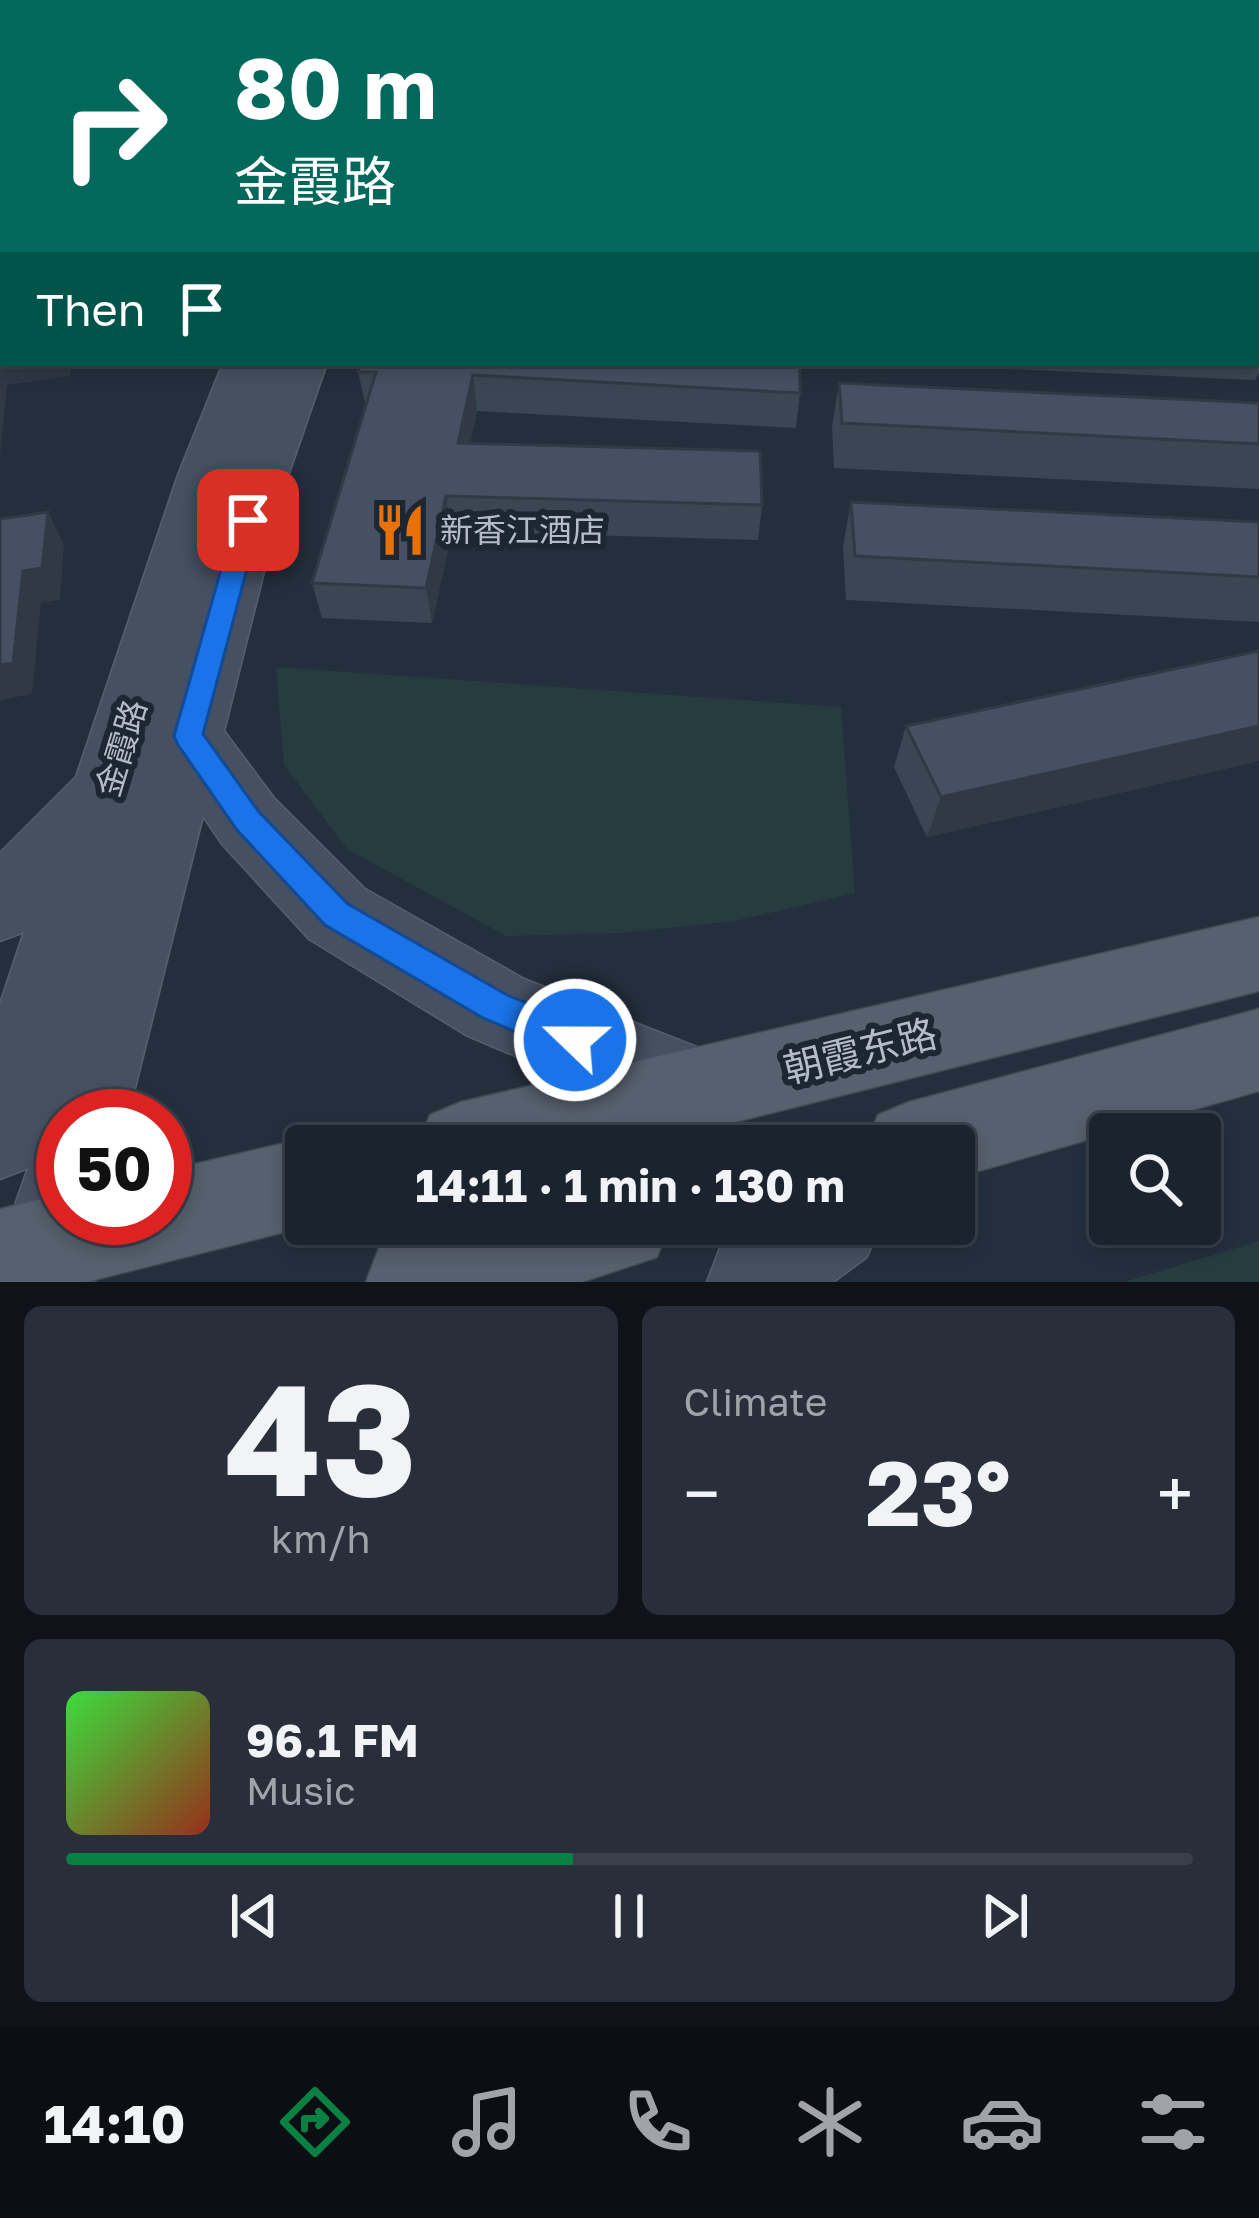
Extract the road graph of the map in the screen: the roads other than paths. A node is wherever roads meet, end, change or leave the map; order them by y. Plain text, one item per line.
1 (249, 366) edge
2 (299, 366) edge
3 (188, 736) junction
4 (108, 789) junction
5 (0, 905) edge
6 (1259, 954) edge
7 (1259, 1050) edge
8 (91, 1089) edge
9 (696, 1090) junction
10 (549, 1125) edge
11 (975, 1131) edge
12 (0, 1135) edge
13 (285, 1188) edge
14 (192, 1210) edge
15 (547, 1245) edge
16 (805, 1245) edge
17 (412, 1282) edge
18 (754, 1282) edge

1 - 4 main road, 金霞路
2 - 3 main road, 金霞路
3 - 8 main road, 金霞路
3 - 9 main road
4 - 5 main road
4 - 12 main road, 金霞路
6 - 9 main road, 朝霞东路
7 - 11 main road
9 - 10 main road, 朝霞东路
13 - 14 main road
15 - 17 main road
16 - 18 main road

